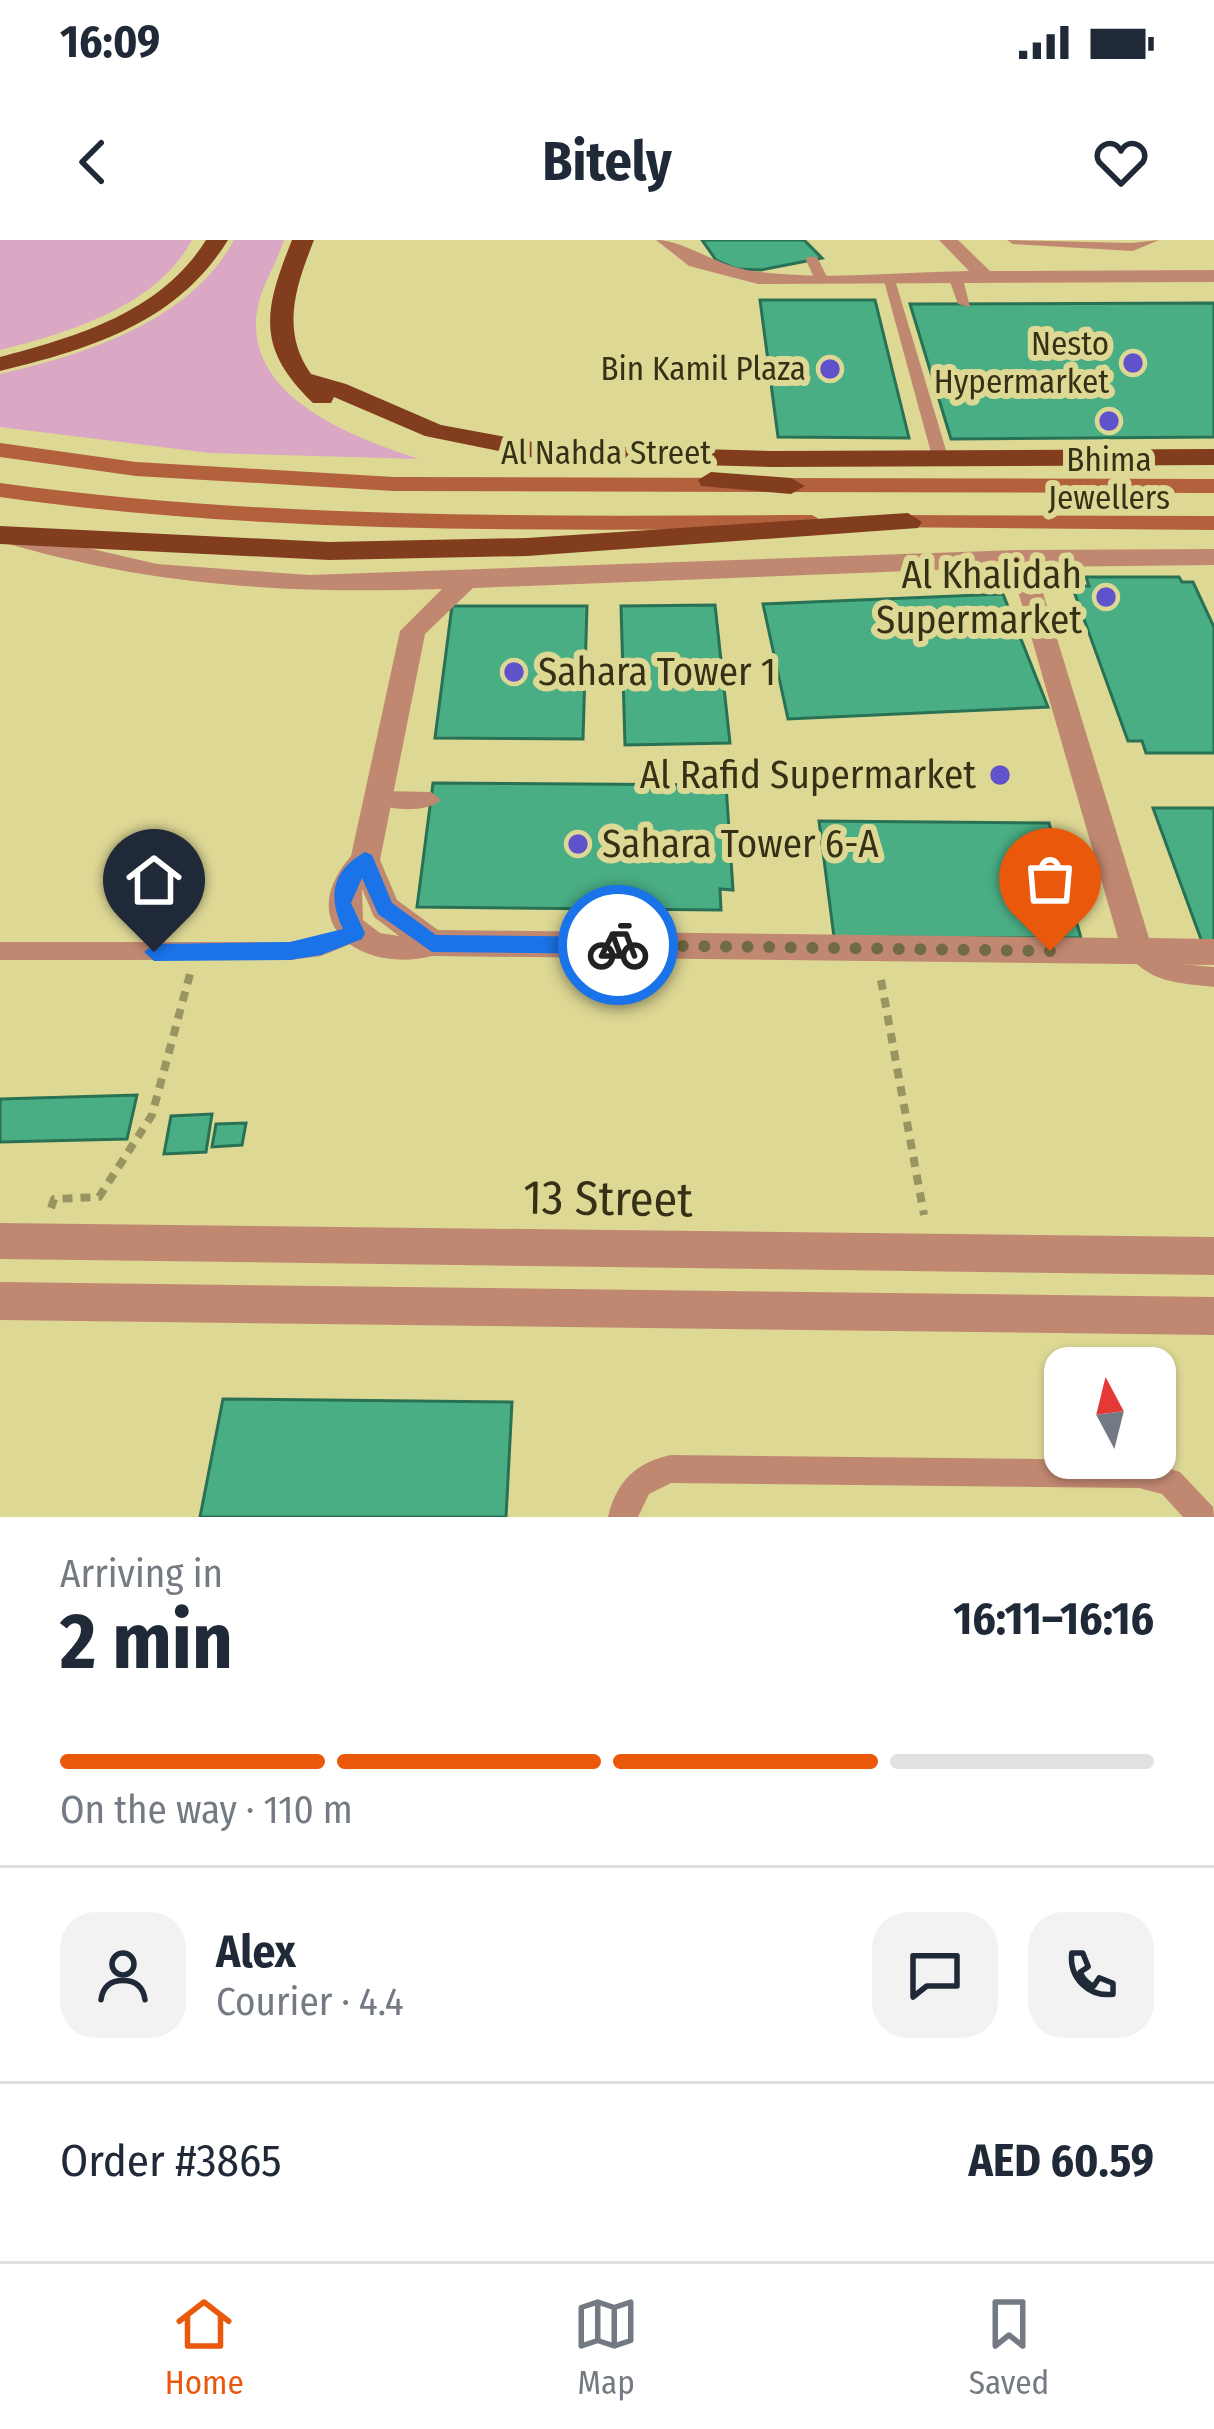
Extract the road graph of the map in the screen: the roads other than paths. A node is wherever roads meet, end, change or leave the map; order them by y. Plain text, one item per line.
1 (217, 240) edge
2 (303, 240) edge
3 (665, 240) edge
4 (948, 240) edge
5 (1012, 240) edge
6 (1153, 240) edge
7 (956, 279) junction
8 (987, 279) junction
9 (888, 280) junction
10 (1214, 280) edge
11 (965, 304) dead end
12 (0, 364) edge
13 (305, 381) junction
14 (0, 451) edge
15 (1214, 457) edge
16 (941, 460) junction
17 (1214, 486) edge
18 (791, 487) junction
19 (0, 490) edge
20 (908, 522) junction
21 (1214, 523) edge
22 (5, 536) edge
23 (1020, 557) junction
24 (1214, 557) edge
25 (467, 579) junction
26 (368, 582) junction
27 (413, 631) junction
28 (381, 799) junction
29 (431, 800) dead end
30 (365, 860) junction
31 (355, 933) junction
32 (432, 943) junction
33 (0, 951) edge
34 (1138, 952) junction
35 (1214, 952) edge
36 (1214, 976) edge
37 (0, 1240) edge
38 (1214, 1256) edge
39 (0, 1300) edge
40 (1214, 1316) edge
41 (623, 1517) edge
42 (1203, 1517) edge

1 - 12 highway
2 - 13 highway
3 - 9 street
4 - 8 street
5 - 6 lane
7 - 8 street
7 - 9 street
7 - 11 lane
8 - 10 street
9 - 16 lane
13 - 16 highway
13 - 18 highway
14 - 18 main road, Al Nahda Street
15 - 16 highway
17 - 18 main road, Al Nahda Street
19 - 20 main road, Al Nahda Street
20 - 21 main road, Al Nahda Street
20 - 22 highway
22 - 26 street
23 - 24 street
23 - 25 street
23 - 34 street
25 - 26 street
25 - 27 street
26 - 27 street
27 - 28 street
28 - 29 lane
28 - 30 street
30 - 31 street
30 - 32 street
31 - 32 street
31 - 33 lane
32 - 34 street
34 - 35 street
34 - 36 lane
37 - 38 street, 13 Street
39 - 40 street
41 - 42 lane

